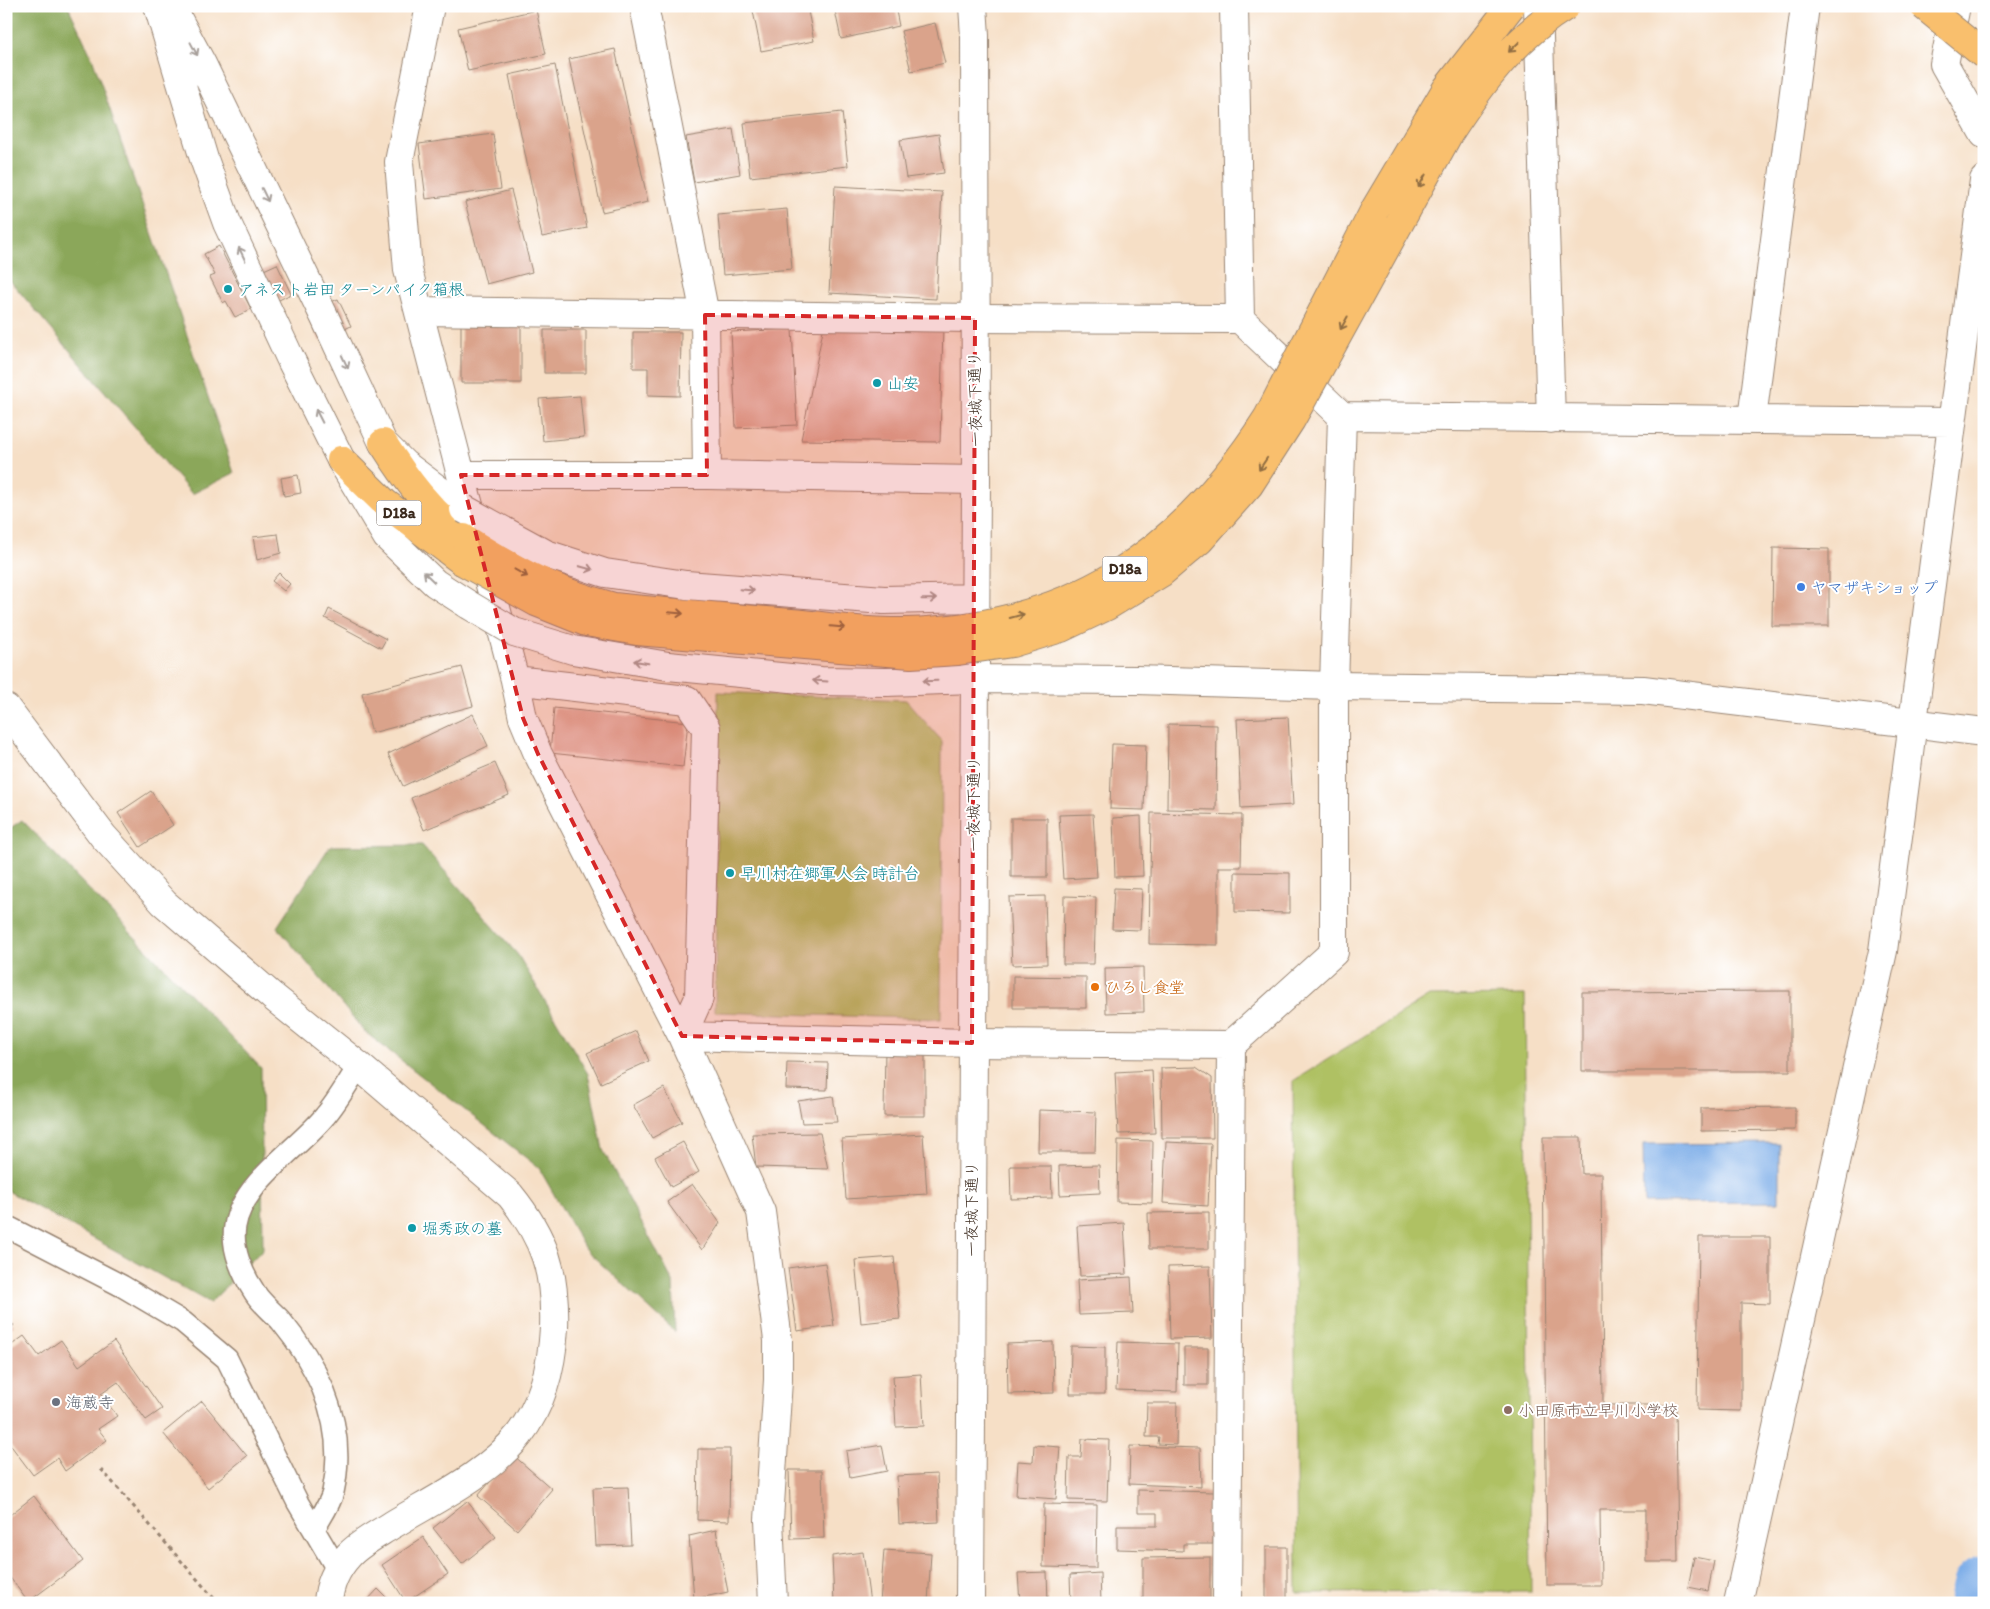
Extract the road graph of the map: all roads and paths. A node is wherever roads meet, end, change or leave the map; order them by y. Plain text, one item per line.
1 (158, 6) edge
2 (171, 6) edge
3 (430, 6) edge
4 (644, 6) edge
5 (973, 6) edge
6 (1234, 6) edge
7 (1511, 6) edge
8 (1538, 6) edge
9 (1566, 6) edge
10 (1805, 6) edge
11 (1924, 6) edge
12 (1956, 6) edge
13 (1984, 55) edge
14 (1984, 134) edge
15 (1984, 180) edge
16 (419, 311) junction
17 (705, 315) junction
18 (975, 318) junction
19 (1240, 319) junction
20 (1342, 416) junction
21 (1551, 419) junction
22 (1752, 419) junction
23 (1952, 422) junction
24 (382, 443) junction
25 (341, 460) junction
26 (462, 475) junction
27 (707, 475) junction
28 (976, 480) junction
29 (463, 549) junction
30 (974, 598) junction
31 (974, 679) junction
32 (514, 680) junction
33 (1334, 686) junction
34 (6, 708) edge
35 (1914, 722) junction
36 (1984, 732) edge
37 (682, 1036) junction
38 (972, 1043) junction
39 (1230, 1045) junction
40 (359, 1066) junction
41 (6, 1226) edge
42 (101, 1469) dead end
43 (314, 1529) junction
44 (337, 1569) junction
45 (218, 1603) edge
46 (328, 1603) edge
47 (773, 1603) edge
48 (970, 1603) edge
49 (1227, 1603) edge
50 (1738, 1603) edge

25 -> 1 street, D18a
2 -> 24 street, D18a
3 - 16 street
4 - 17 street
5 - 18 street, 一夜城下通り
6 - 19 street
29 -> 7 highway, D18a, bridge
8 - 21 street
9 -> 29 highway, bridge
10 - 22 street
11 - 13 highway, bridge
12 - 14 street
15 - 23 street
16 - 17 street
16 - 26 street
17 - 18 street
17 - 27 street
18 - 19 street
18 - 28 street, 一夜城下通り
19 - 20 street
20 - 21 street
20 - 33 street
21 - 22 street
22 - 23 street
23 - 35 street
24 - 29 highway, D18a
24 -> 30 street, D18a, bridge
25 - 29 highway, D18a
31 -> 25 street, bridge
26 - 27 street
26 - 32 street
27 - 28 street
28 - 30 street, 一夜城下通り
30 - 31 street, 一夜城下通り
31 - 33 street
31 - 38 street, 一夜城下通り
32 - 37 street
32 - 37 street
33 - 35 street
33 - 39 street
34 - 40 street
35 - 36 street
35 - 50 street
37 - 38 street
37 - 47 street
38 - 39 street
38 - 48 street, 一夜城下通り
39 - 49 street
40 - 43 lane
40 - 44 street
41 - 43 lane
42 - 45 path
43 - 44 lane
44 - 46 street

